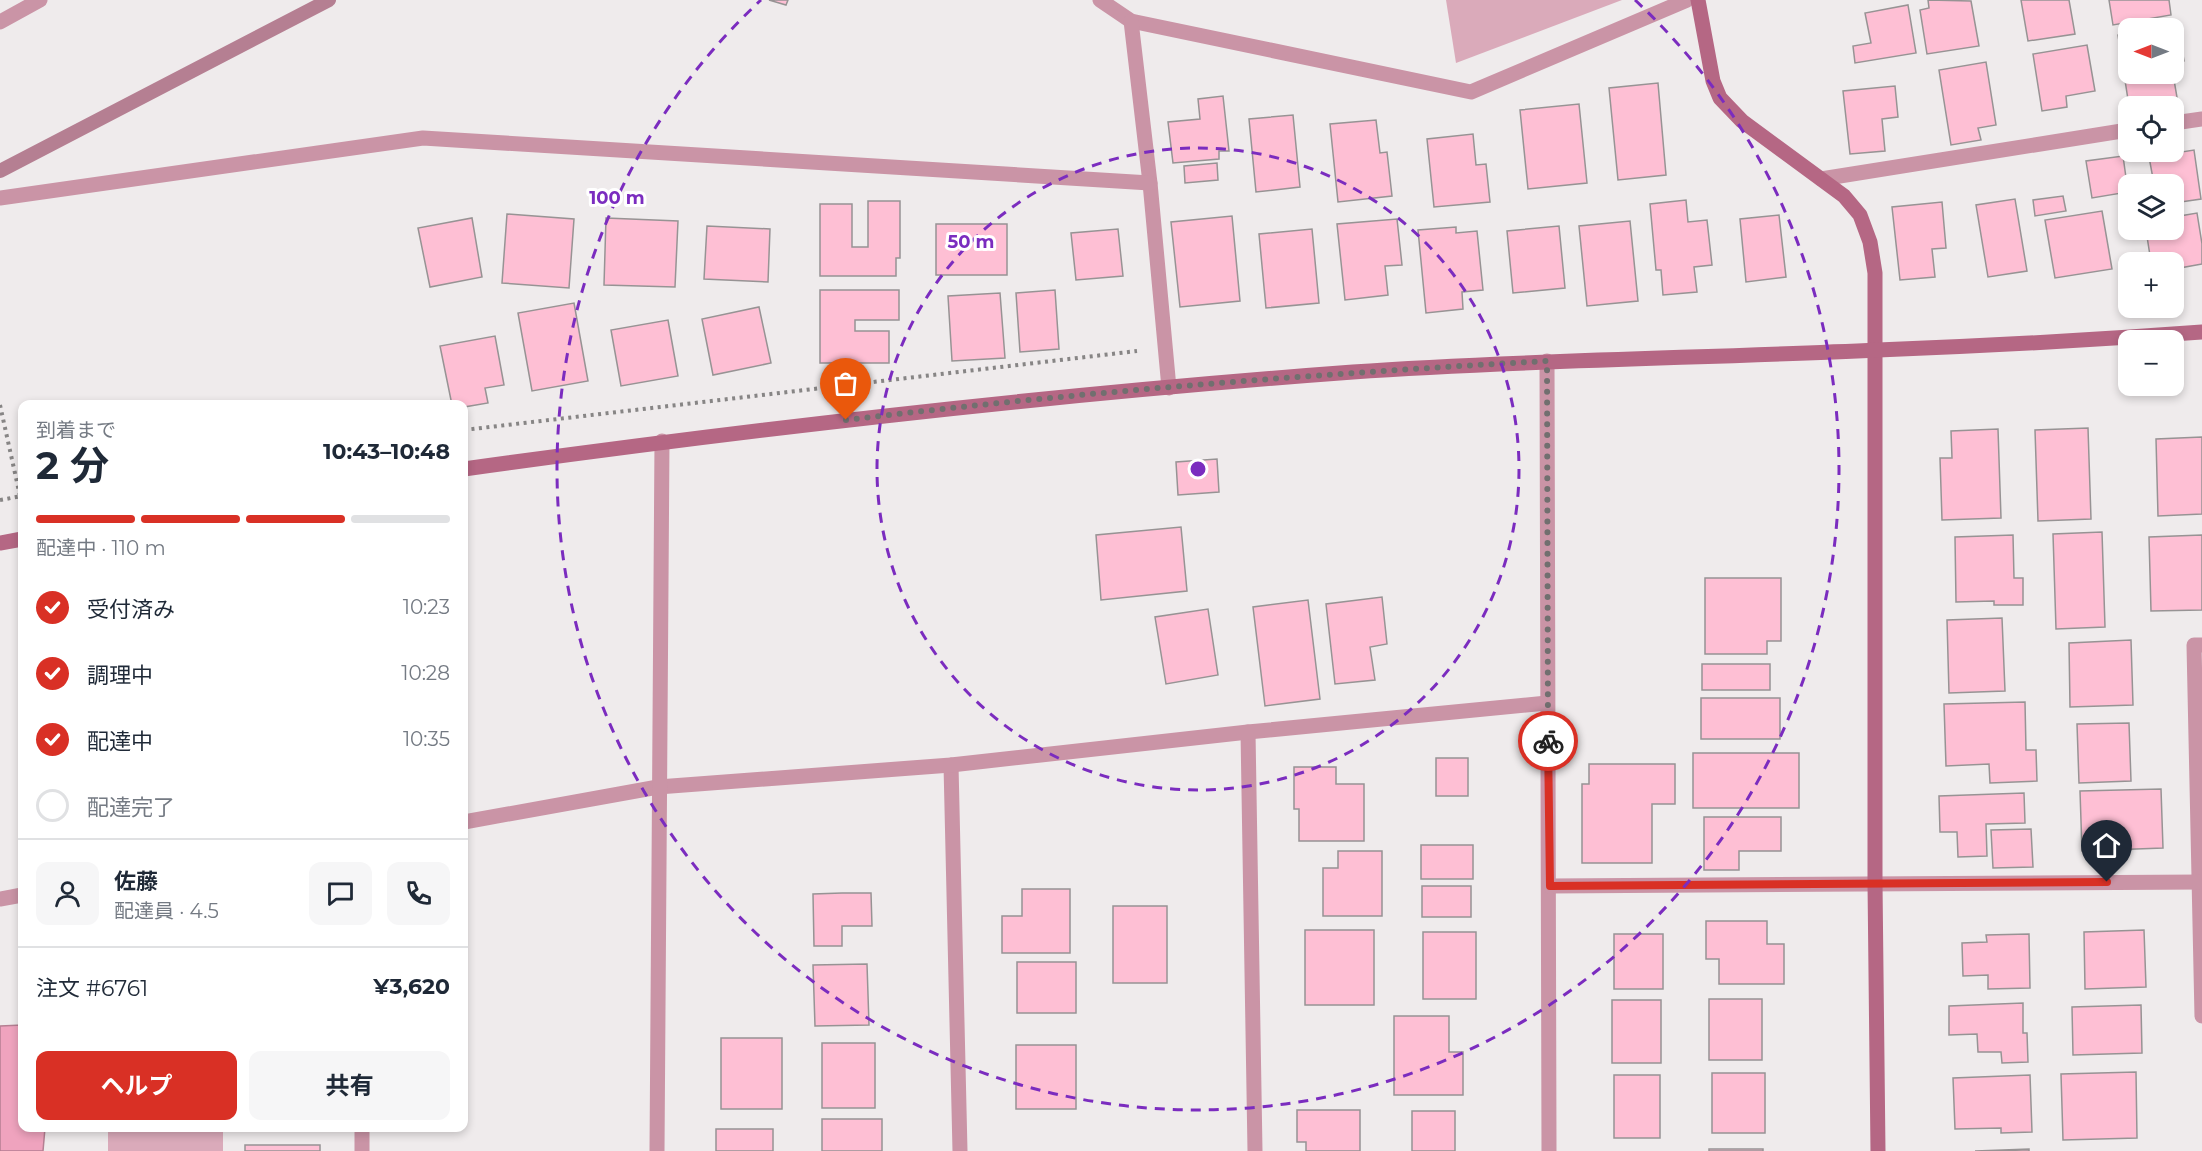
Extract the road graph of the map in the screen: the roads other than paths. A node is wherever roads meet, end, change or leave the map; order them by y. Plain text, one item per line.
1 (40, 0) edge
2 (1100, 0) edge
3 (1688, 0) edge
4 (1698, 0) edge
5 (1131, 21) junction
6 (0, 22) edge
7 (2202, 119) edge
8 (2184, 122) edge
9 (2118, 132) edge
10 (1821, 179) junction
11 (1150, 183) junction
12 (0, 198) edge
13 (2202, 332) edge
14 (1876, 351) junction
15 (1547, 361) junction
16 (1169, 388) junction
17 (662, 441) junction
18 (468, 468) edge
19 (18, 540) edge
20 (0, 543) edge
21 (2202, 645) edge
22 (1547, 703) junction
23 (1248, 732) junction
24 (951, 765) junction
25 (658, 787) junction
26 (468, 821) edge
27 (2201, 882) edge
28 (1875, 883) junction
29 (1550, 886) junction
30 (18, 896) edge
31 (0, 899) edge
32 (2202, 1016) edge
33 (362, 1132) edge
34 (362, 1151) edge
35 (657, 1151) edge
36 (960, 1151) edge
37 (1255, 1151) edge
38 (1549, 1151) edge
39 (1878, 1151) edge

1 - 6 street
2 - 5 street
3 - 5 street
4 - 10 street
5 - 11 street
7 - 8 street
9 - 10 street
10 - 14 street
11 - 12 street
11 - 16 street
13 - 14 street
14 - 15 street
14 - 28 street
15 - 16 street
15 - 22 street
16 - 17 street
17 - 18 street
17 - 25 street
19 - 20 street
21 - 27 street
22 - 23 street
22 - 29 street
23 - 24 street
23 - 37 street
24 - 25 street
24 - 36 street
25 - 26 street
25 - 35 street
27 - 28 street
27 - 32 street
28 - 29 street
28 - 39 street
29 - 38 street
30 - 31 street
33 - 34 street

